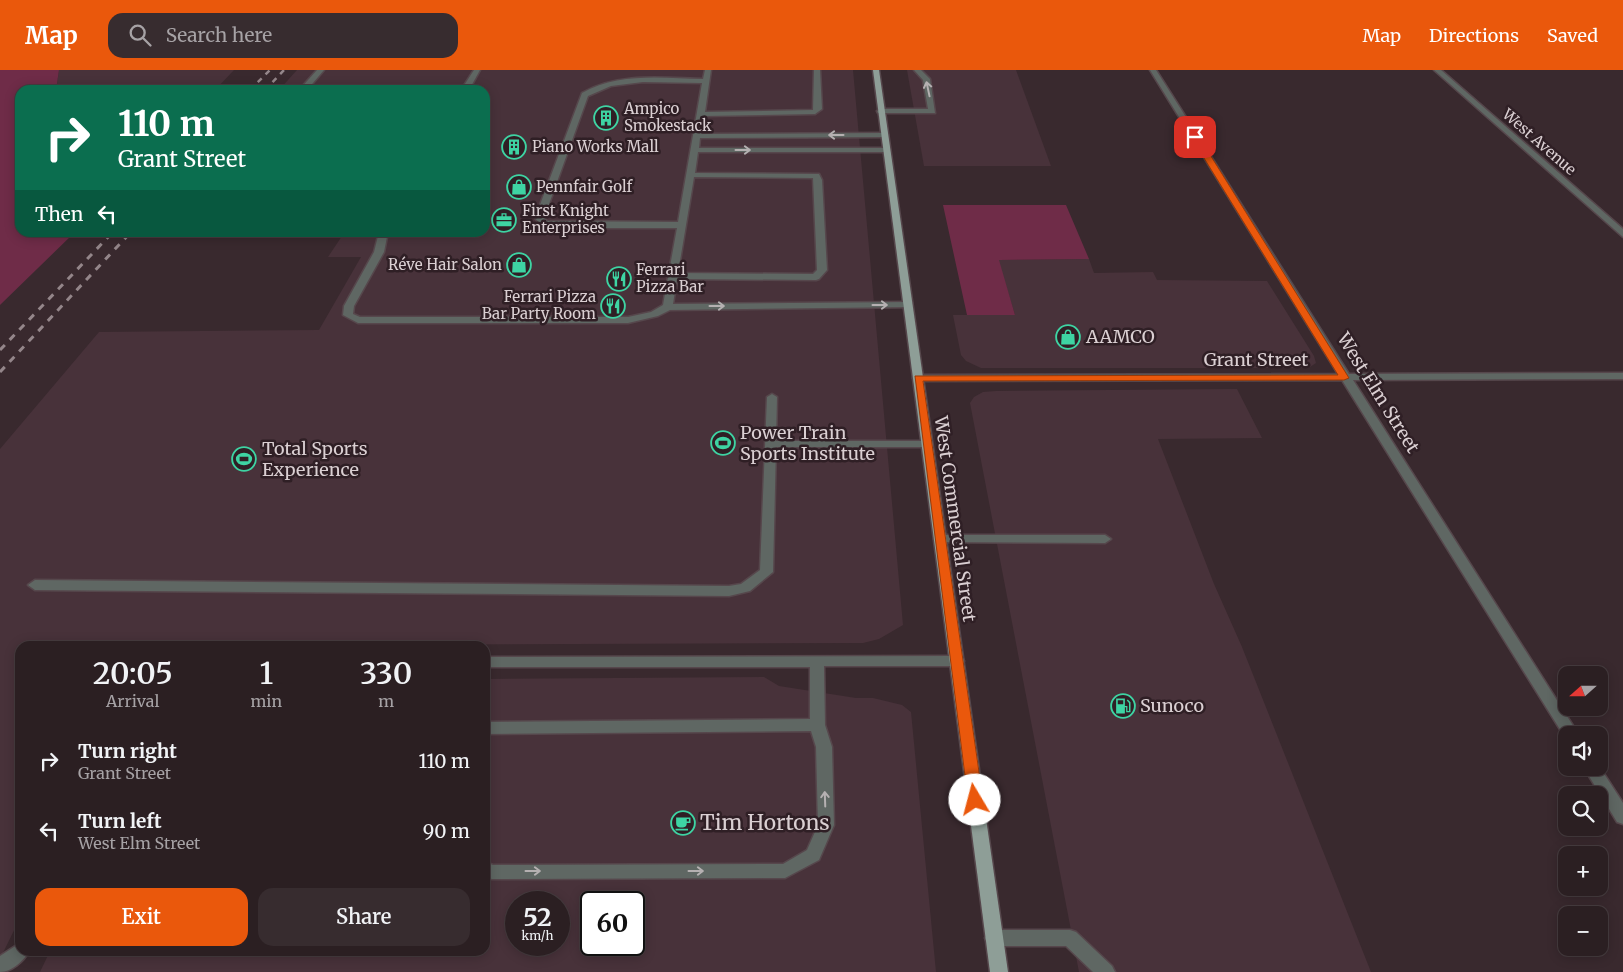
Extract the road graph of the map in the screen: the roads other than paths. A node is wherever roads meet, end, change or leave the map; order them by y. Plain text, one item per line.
1 (320, 70) edge
2 (477, 70) edge
3 (708, 70) edge
4 (817, 70) edge
5 (876, 70) edge
6 (917, 70) edge
7 (1153, 70) edge
8 (1437, 70) edge
9 (706, 81) junction
10 (307, 85) edge
11 (468, 85) edge
12 (881, 111) junction
13 (700, 114) junction
14 (884, 135) junction
15 (696, 136) junction
16 (694, 150) junction
17 (886, 150) junction
18 (690, 175) junction
19 (682, 225) junction
20 (1623, 234) edge
21 (383, 237) edge
22 (674, 276) junction
23 (668, 306) junction
24 (908, 306) junction
25 (1623, 376) edge
26 (918, 378) junction
27 (1344, 378) junction
28 (772, 397) dead end
29 (770, 444) junction
30 (926, 444) junction
31 (940, 539) junction
32 (1105, 539) dead end
33 (35, 585) dead end
34 (817, 661) junction
35 (957, 661) junction
36 (490, 662) edge
37 (817, 725) junction
38 (1565, 726) edge
39 (490, 728) edge
40 (1597, 776) edge
41 (1623, 817) edge
42 (490, 871) edge
43 (994, 938) junction
44 (15, 955) edge
45 (0, 967) edge
46 (999, 972) edge
47 (1106, 972) edge

1 - 10 street
2 - 11 street
3 - 9 street
4 - 13 street
5 - 12 main road, West Commercial Street
12 -> 6 street
7 - 27 street, West Elm Street
8 - 20 street, West Avenue
9 - 13 street
9 - 19 street
12 - 14 main road, West Commercial Street
13 - 15 street
14 -> 15 street
14 - 17 main road, West Commercial Street
15 - 16 street
16 -> 17 street
16 - 18 street
17 - 24 main road, West Commercial Street
18 - 19 street
18 - 22 street
19 - 22 street
21 - 23 street
22 - 23 street
23 -> 24 street
24 - 26 main road, West Commercial Street
25 - 27 street, Grant Street
26 - 27 street, Grant Street
26 - 30 main road, West Commercial Street
27 - 38 street, West Elm Street
28 - 29 street
29 - 30 street
29 - 33 street
30 - 31 main road, West Commercial Street
31 - 32 street
31 - 35 main road, West Commercial Street
34 - 35 street
34 - 36 street
34 - 37 street
35 - 43 main road, West Commercial Street
37 - 39 street
42 -> 37 street
40 - 41 street
43 - 46 main road, West Commercial Street
43 - 47 street
44 - 45 street

